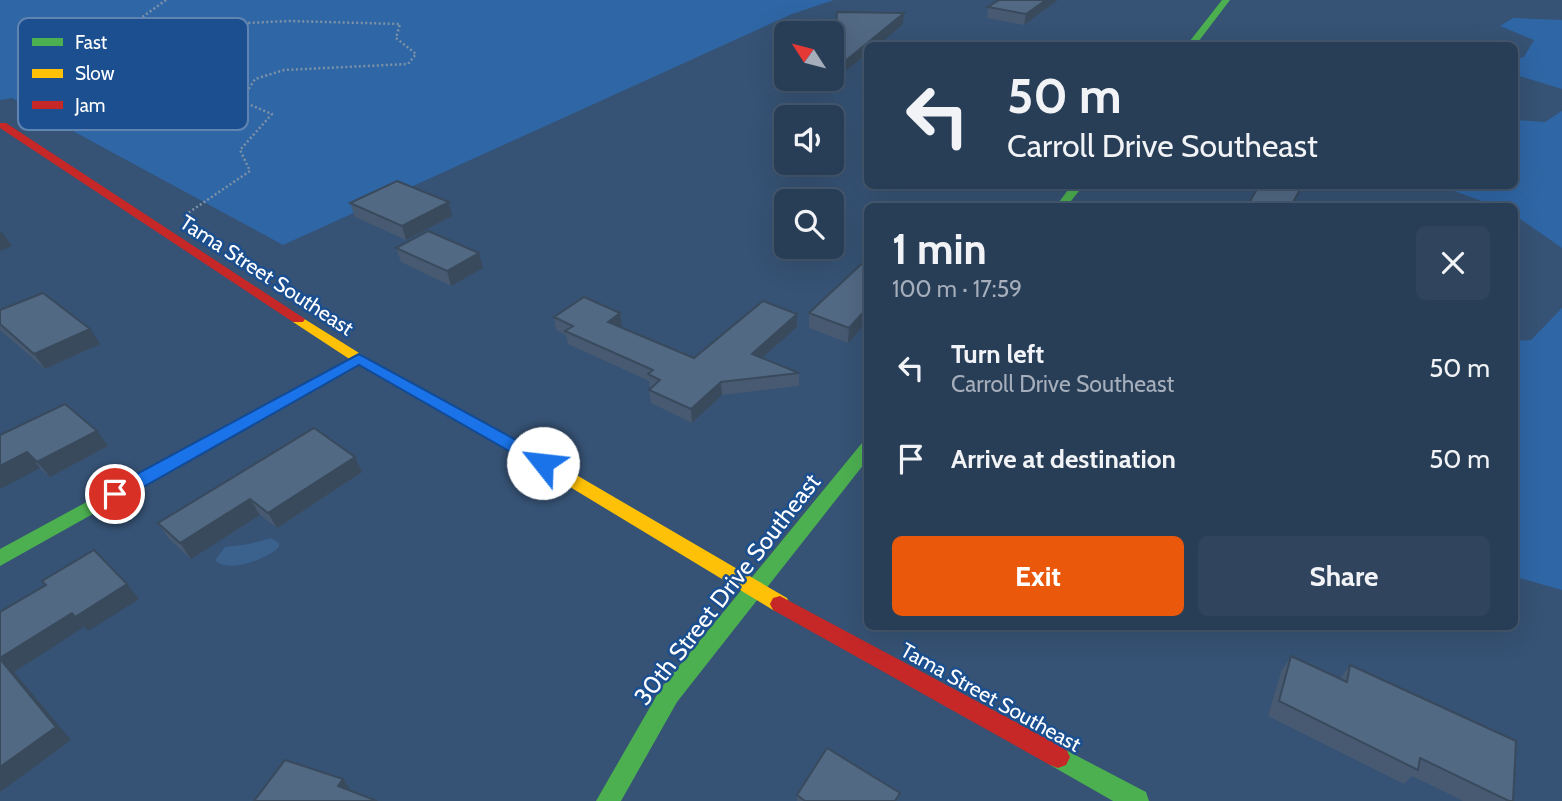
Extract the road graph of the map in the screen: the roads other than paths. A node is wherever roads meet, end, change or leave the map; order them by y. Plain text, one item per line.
1 (1226, 0) edge
2 (1193, 42) edge
3 (2, 125) dead end
4 (1075, 189) edge
5 (1063, 203) edge
6 (359, 359) junction
7 (864, 452) edge
8 (0, 558) edge
9 (754, 590) junction
10 (608, 801) edge
11 (1137, 801) edge

1 - 2 street
3 - 6 street, Tama Street Southeast
4 - 5 street
6 - 8 street
6 - 9 street, Tama Street Southeast
7 - 9 street, 30th Street Drive Southeast
9 - 10 street, 30th Street Drive Southeast
9 - 11 street, Tama Street Southeast

